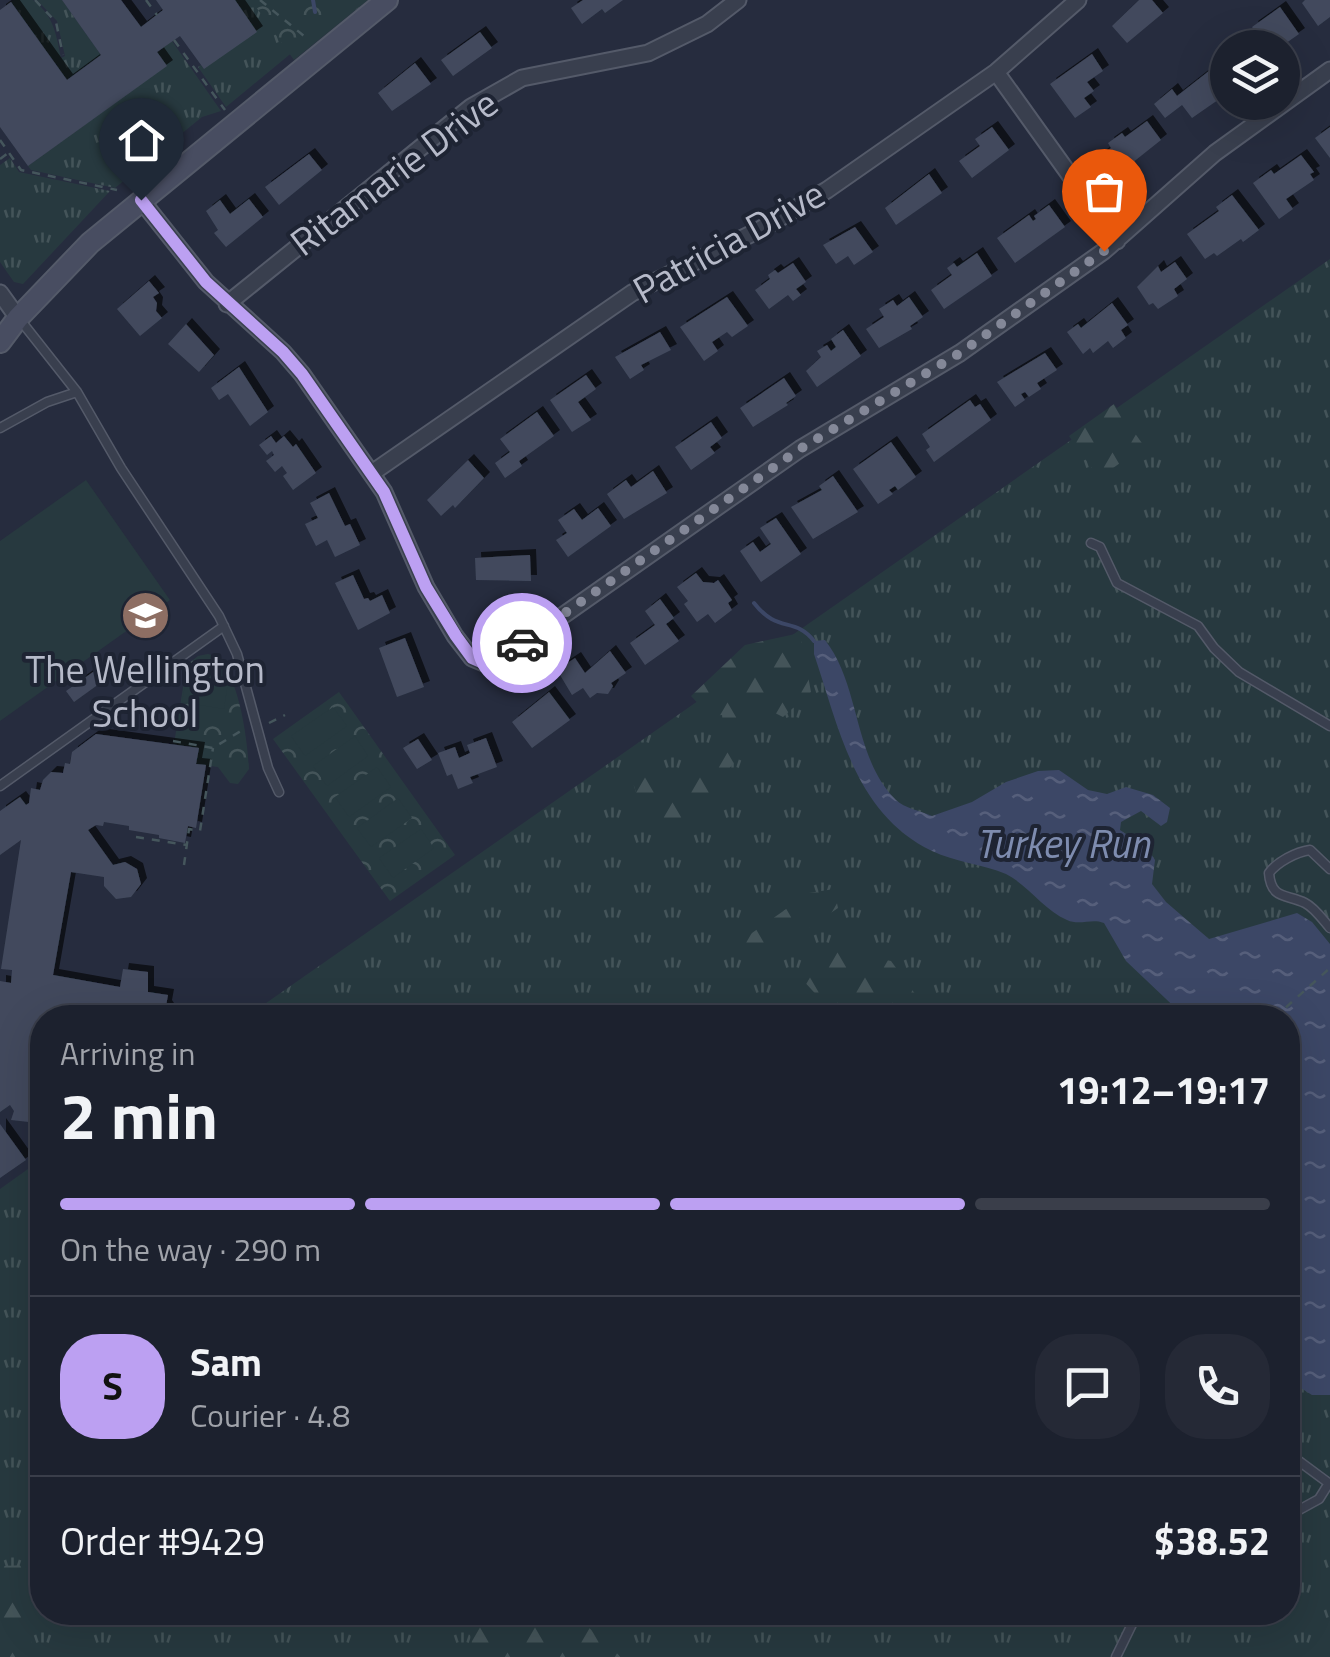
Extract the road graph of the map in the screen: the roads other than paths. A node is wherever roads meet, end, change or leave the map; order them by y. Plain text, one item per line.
1 (388, 0) edge
2 (738, 0) edge
3 (1078, 0) edge
4 (1330, 70) edge
5 (996, 72) junction
6 (141, 200) junction
7 (1118, 242) junction
8 (0, 293) edge
9 (227, 304) junction
10 (18, 318) junction
11 (0, 342) edge
12 (77, 392) junction
13 (0, 428) edge
14 (372, 473) junction
15 (1091, 542) dead end
16 (224, 626) junction
17 (1330, 726) edge
18 (0, 786) edge
19 (279, 792) dead end
20 (1330, 869) edge
21 (1330, 928) edge
22 (1300, 1462) edge
23 (1330, 1484) edge
24 (1300, 1509) edge
25 (1132, 1625) edge
26 (1116, 1657) edge

1 - 6 main road
2 - 9 street, Ritamarie Drive
3 - 5 street, Patricia Drive
4 - 7 street
5 - 7 street
5 - 14 street, Patricia Drive
6 - 9 street
6 - 10 main road
7 - 14 street
8 - 10 street
9 - 14 street
10 - 11 main road
10 - 12 lane
12 - 13 lane
12 - 16 lane
15 - 17 lane
16 - 18 lane
16 - 19 lane
20 - 21 lane
22 - 23 lane
23 - 24 lane
25 - 26 lane

